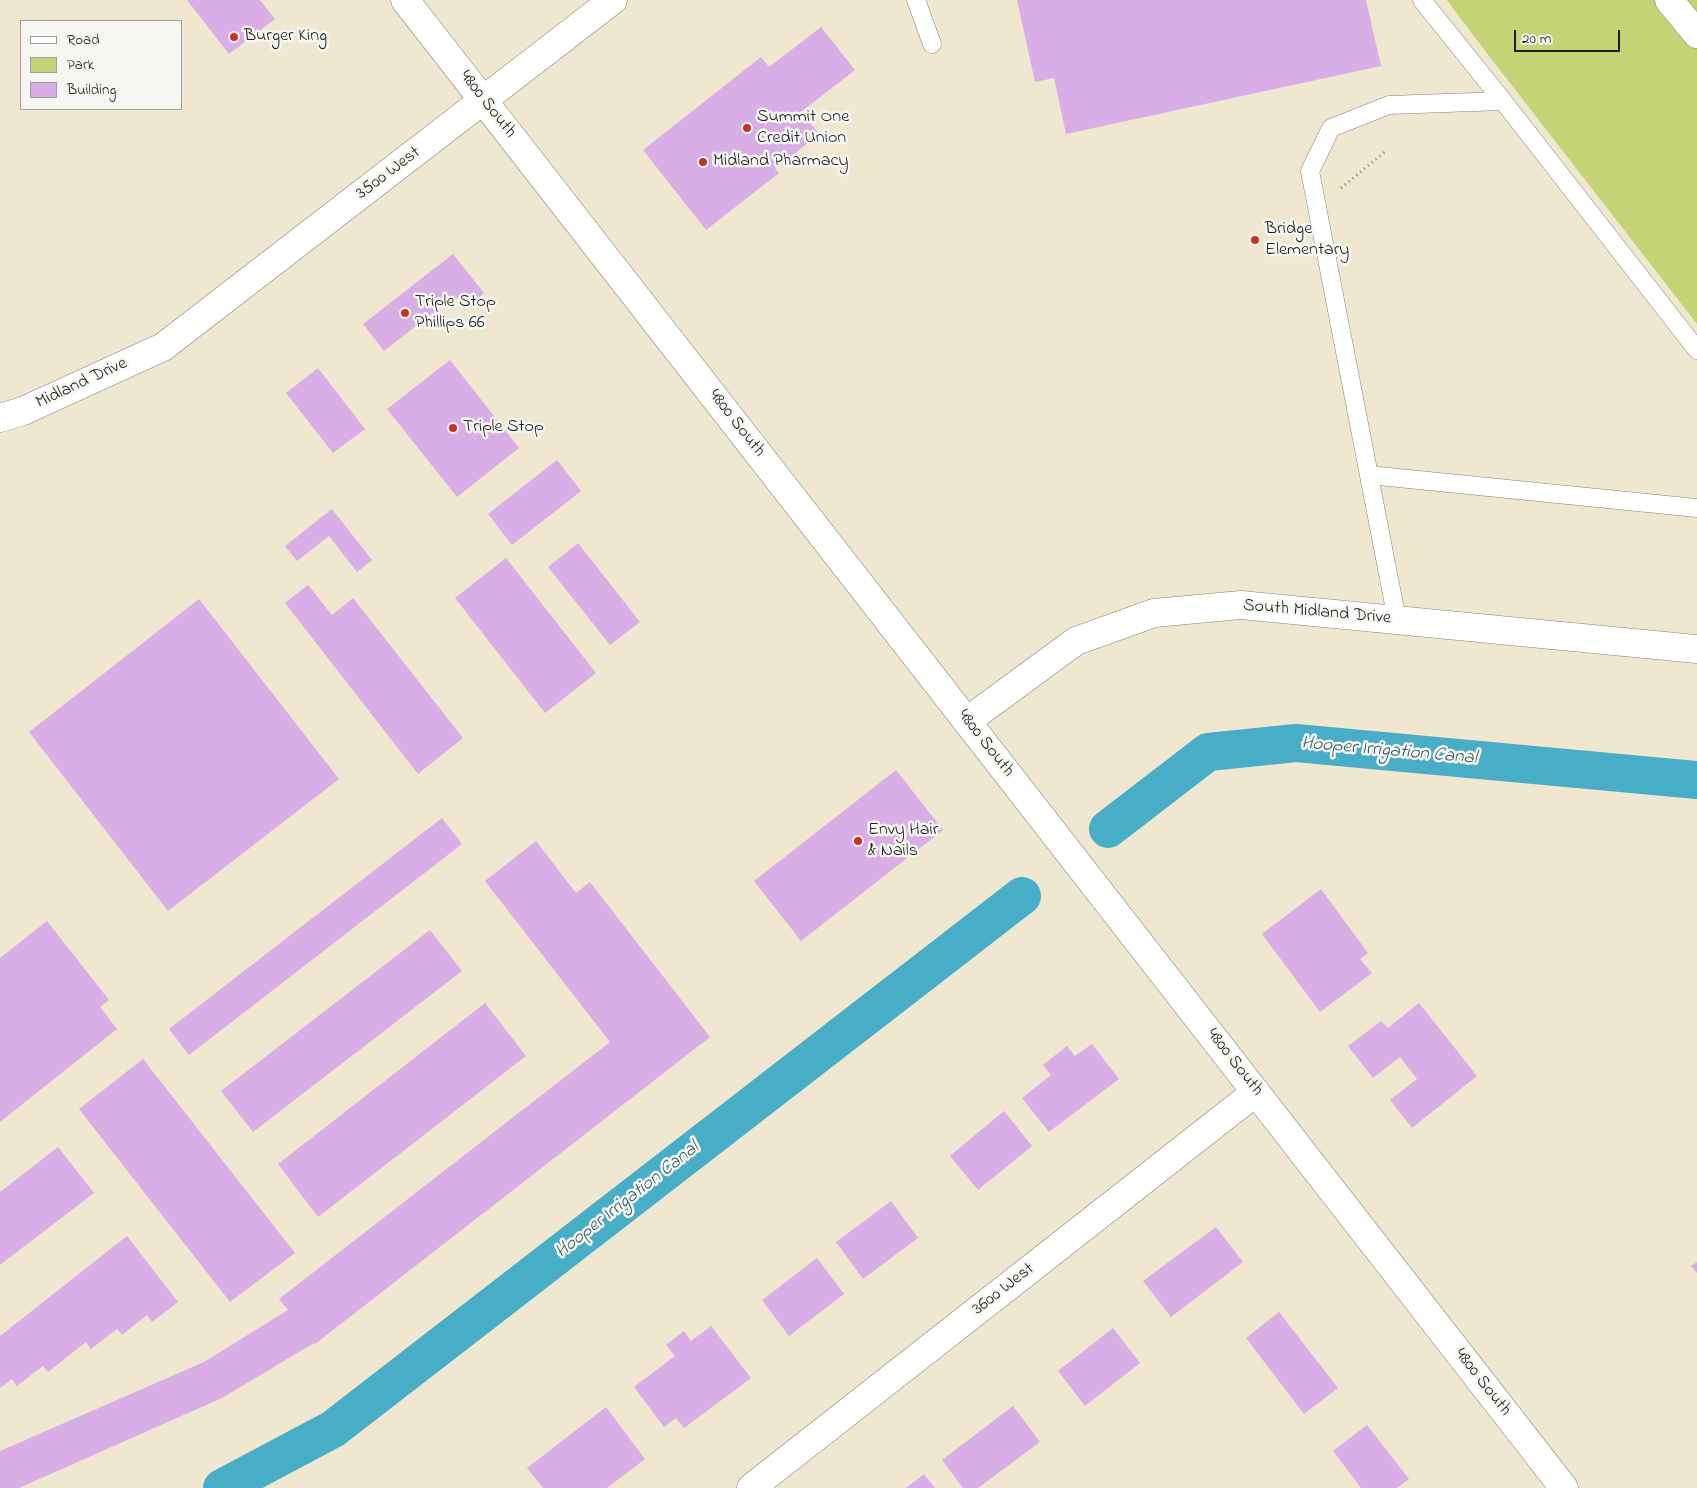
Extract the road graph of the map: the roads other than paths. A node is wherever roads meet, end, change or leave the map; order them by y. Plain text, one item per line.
1 (405, 0) edge
2 (614, 0) edge
3 (916, 0) edge
4 (1422, 0) edge
5 (1669, 0) edge
6 (1697, 34) edge
7 (932, 44) dead end
8 (484, 101) junction
9 (1503, 101) junction
10 (163, 347) joint
11 (1697, 350) edge
12 (0, 418) edge
13 (1368, 476) junction
14 (1697, 508) edge
15 (1397, 620) junction
16 (1697, 649) edge
17 (967, 721) junction
18 (1256, 1092) junction
19 (751, 1488) edge
20 (1564, 1488) edge

1 - 8 street, 4800 South
2 - 8 street, 3500 West
3 - 7 lane
4 - 9 lane
5 - 6 street
8 - 10 street, 3500 West
8 - 17 street, 4800 South
9 - 11 lane
9 - 13 lane
10 - 12 street, Midland Drive
13 - 14 lane
13 - 15 lane
15 - 16 street, South Midland Drive
15 - 17 street, South Midland Drive
17 - 18 street, 4800 South
18 - 19 street, 3600 West
18 - 20 street, 4800 South

